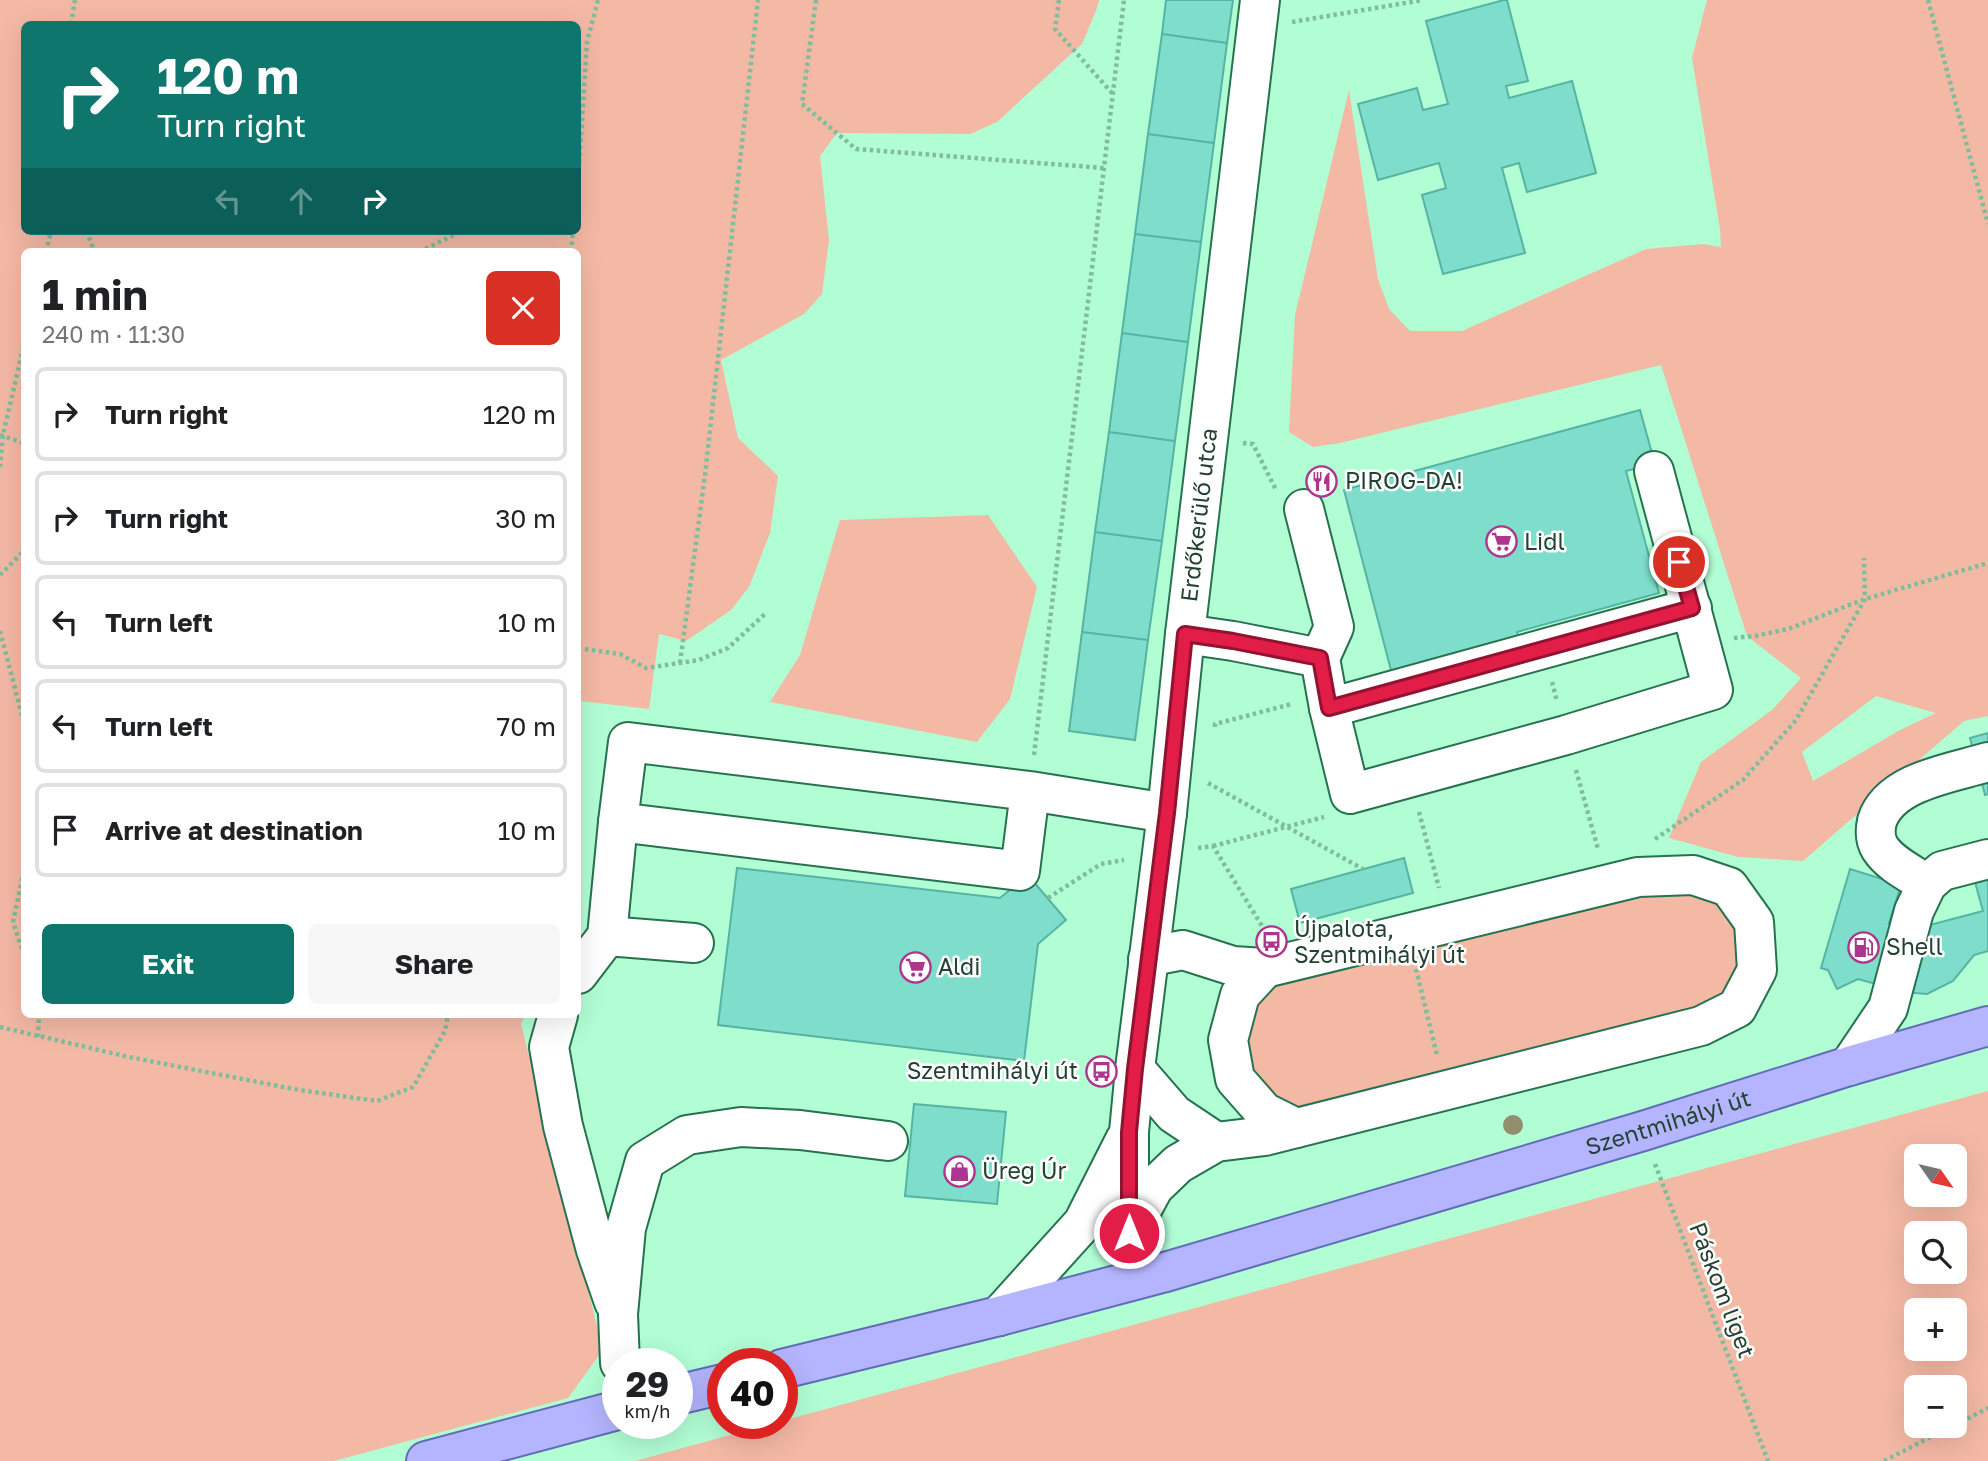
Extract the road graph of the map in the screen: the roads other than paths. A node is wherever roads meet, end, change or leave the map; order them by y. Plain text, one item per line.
1 (1259, 14) edge
2 (1654, 471) dead end
3 (1304, 509) road end
4 (1696, 624) junction
5 (1185, 634) junction
6 (1325, 686) junction
7 (1988, 762) edge
8 (1030, 791) junction
9 (1167, 813) junction
10 (618, 822) junction
11 (1988, 859) edge
12 (1927, 884) junction
13 (607, 936) junction
14 (694, 943) dead end
15 (1165, 955) junction
16 (1268, 955) junction
17 (581, 970) edge
18 (557, 1018) edge
19 (1988, 1026) edge
20 (1850, 1066) junction
21 (1135, 1069) junction
22 (1296, 1128) junction
23 (1129, 1132) junction
24 (888, 1141) dead end
25 (1216, 1142) junction
26 (1129, 1233) junction
27 (1128, 1281) junction
28 (618, 1314) junction
29 (999, 1316) junction
30 (619, 1348) edge
31 (798, 1366) edge
32 (602, 1414) edge
33 (426, 1461) edge

1 - 5 street, Erdőkerülő utca
2 - 4 street
3 - 6 street
4 - 6 street
4 - 6 street
5 - 6 street
5 - 9 street, Erdőkerülő utca
7 - 12 street
8 - 9 street
8 - 10 street
8 - 10 street
9 - 15 street, Erdőkerülő utca
10 - 13 street
11 - 12 street
12 - 20 street
13 - 14 street
13 - 17 street
15 - 16 street
15 - 21 street, Erdőkerülő utca
16 - 22 street
16 - 22 street
18 - 28 street
19 - 20 main road, Szentmihályi út
20 - 27 main road, Szentmihályi út
21 - 23 street, Erdőkerülő utca
21 - 25 street
22 - 25 street
23 - 26 street, Erdőkerülő utca
23 - 29 street
24 - 28 street
25 - 26 street
26 - 27 street, Erdőkerülő utca
27 - 29 main road, Szentmihályi út
28 - 30 street
29 - 31 main road, Szentmihályi út
32 - 33 main road

